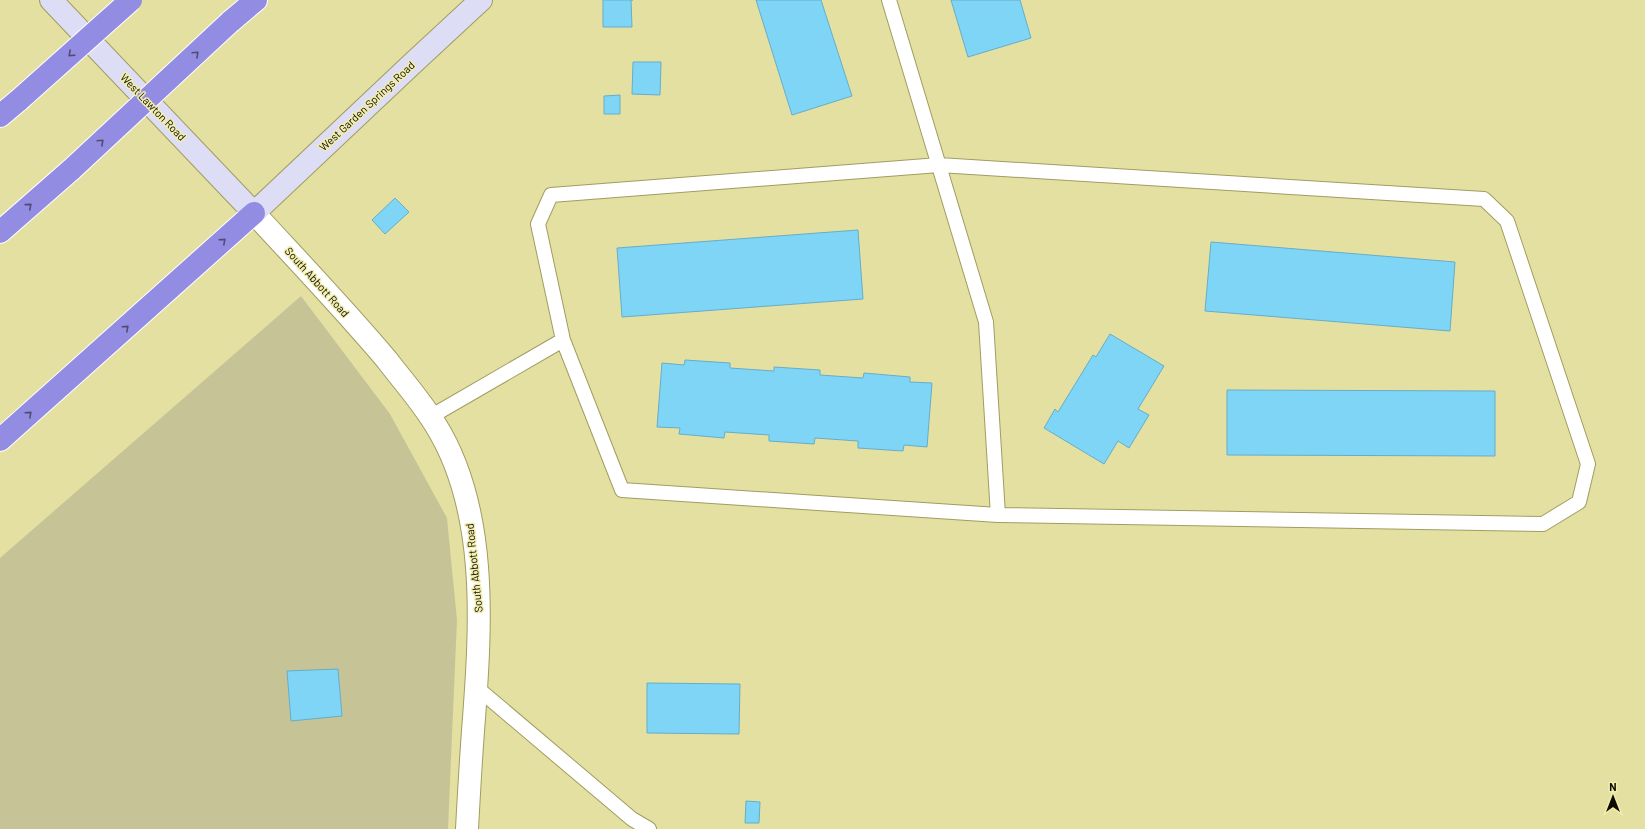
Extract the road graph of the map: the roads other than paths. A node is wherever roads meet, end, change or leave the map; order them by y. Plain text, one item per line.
1 (51, 0) edge
2 (131, 0) edge
3 (256, 0) edge
4 (481, 0) edge
5 (889, 0) edge
6 (0, 116) edge
7 (939, 165) junction
8 (254, 213) junction
9 (0, 232) edge
10 (563, 340) junction
11 (430, 417) junction
12 (0, 440) edge
13 (998, 515) junction
14 (476, 687) junction
15 (467, 829) edge
16 (649, 829) edge

1 - 8 street, West Lawton Road
2 -> 6 highway, bridge
9 -> 3 highway, bridge
4 - 8 street, West Garden Springs Road
5 - 7 lane
7 - 10 lane
7 - 13 lane
7 - 13 lane
8 - 11 street, South Abbott Road
12 -> 8 highway
10 - 11 lane
10 - 13 lane
11 - 14 street, South Abbott Road
14 - 15 street, South Abbott Road
14 - 16 lane

